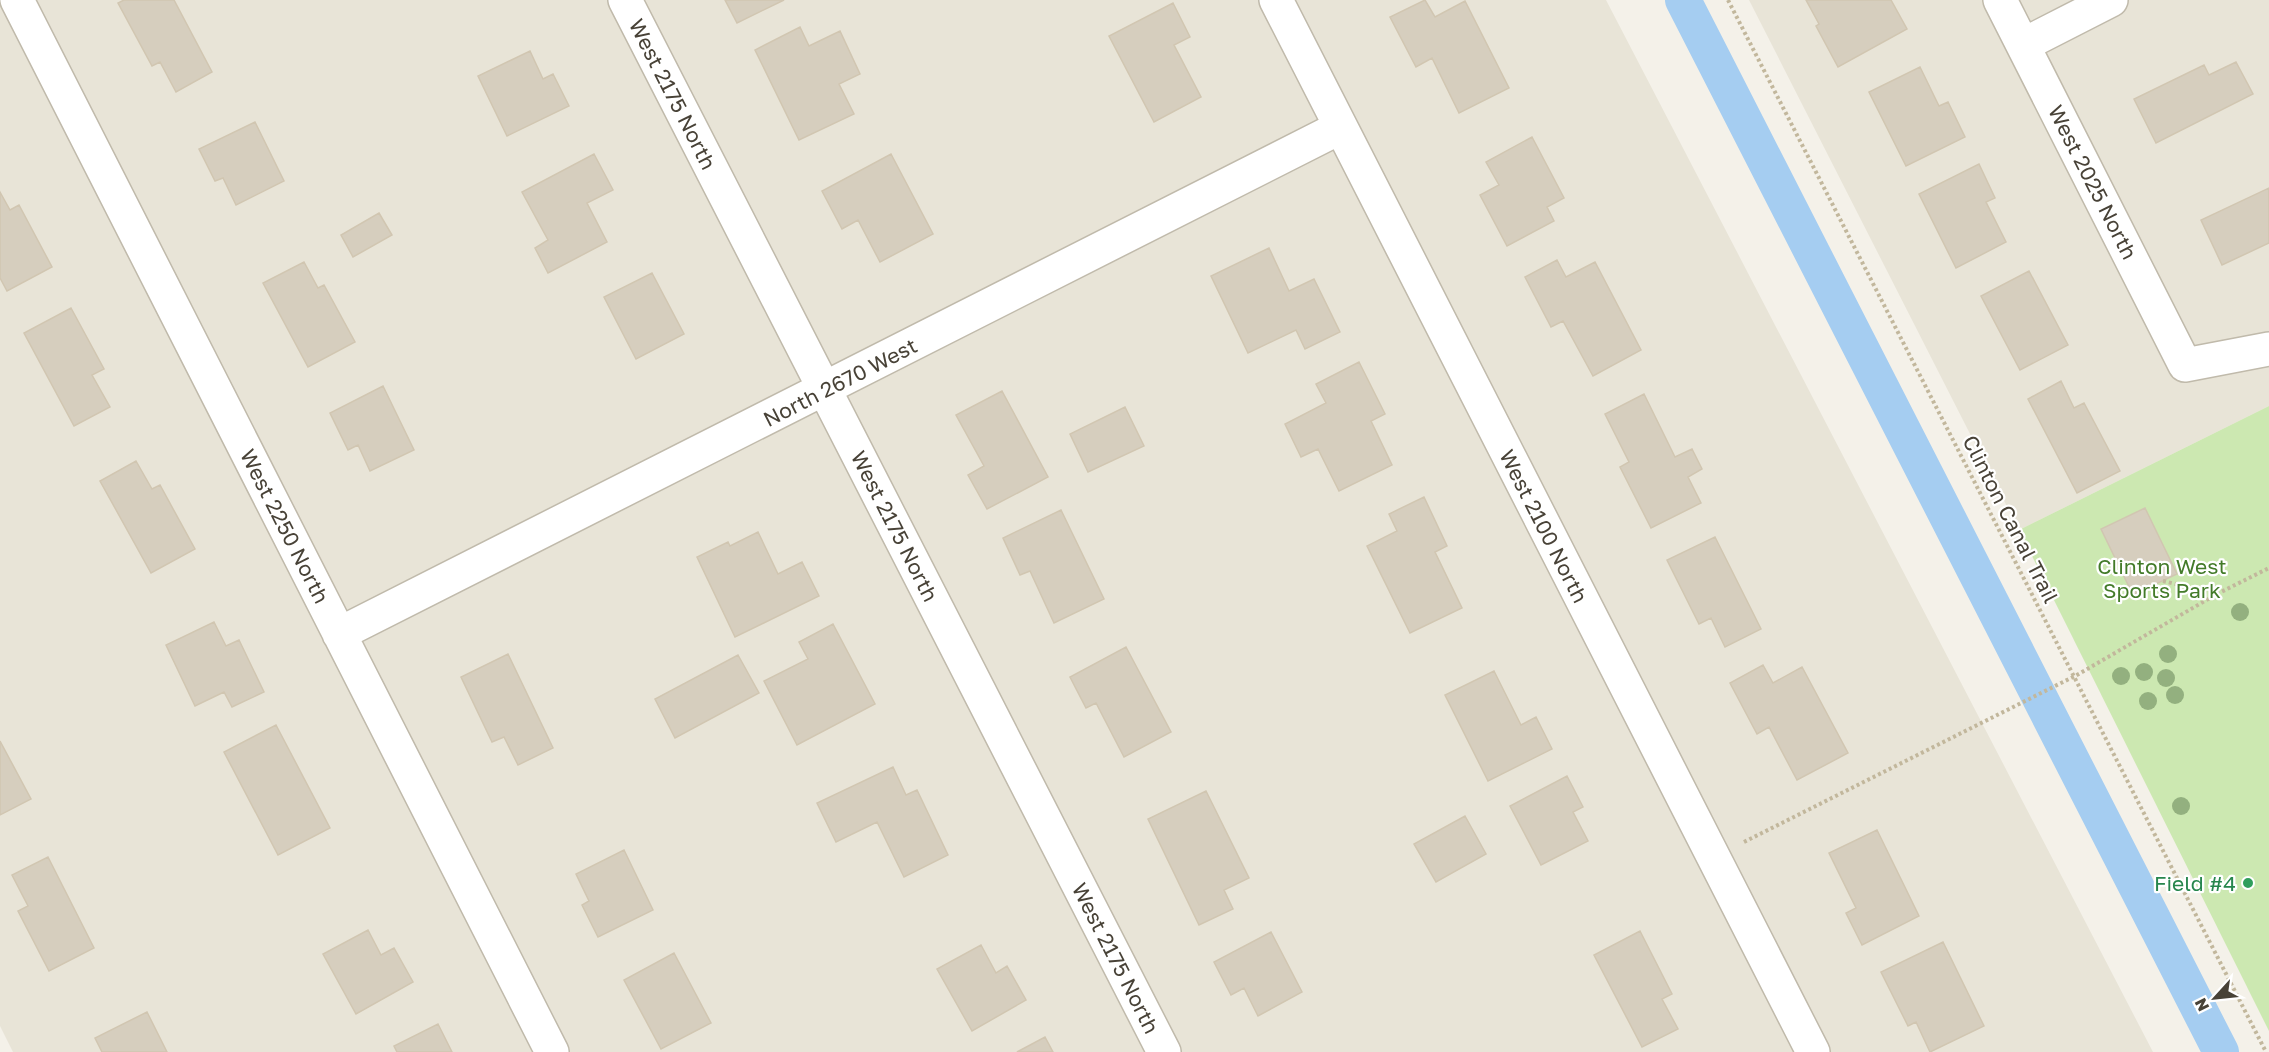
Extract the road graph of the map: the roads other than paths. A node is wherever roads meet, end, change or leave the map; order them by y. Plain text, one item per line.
1 (17, 0) edge
2 (625, 0) edge
3 (1276, 0) edge
4 (2000, 0) edge
5 (2111, 0) edge
6 (2023, 45) junction
7 (1339, 128) junction
8 (2269, 349) edge
9 (825, 390) junction
10 (339, 634) junction
11 (552, 1052) edge
12 (1164, 1052) edge
13 (1813, 1052) edge

1 - 10 street, West 2250 North
2 - 9 street, West 2175 North
3 - 7 street, West 2100 North
4 - 6 street, West 2025 North
5 - 6 street
6 - 8 street, West 2025 North
7 - 9 street, North 2670 West
7 - 13 street, West 2100 North
9 - 10 street, North 2670 West
9 - 12 street, West 2175 North
10 - 11 street, West 2250 North

